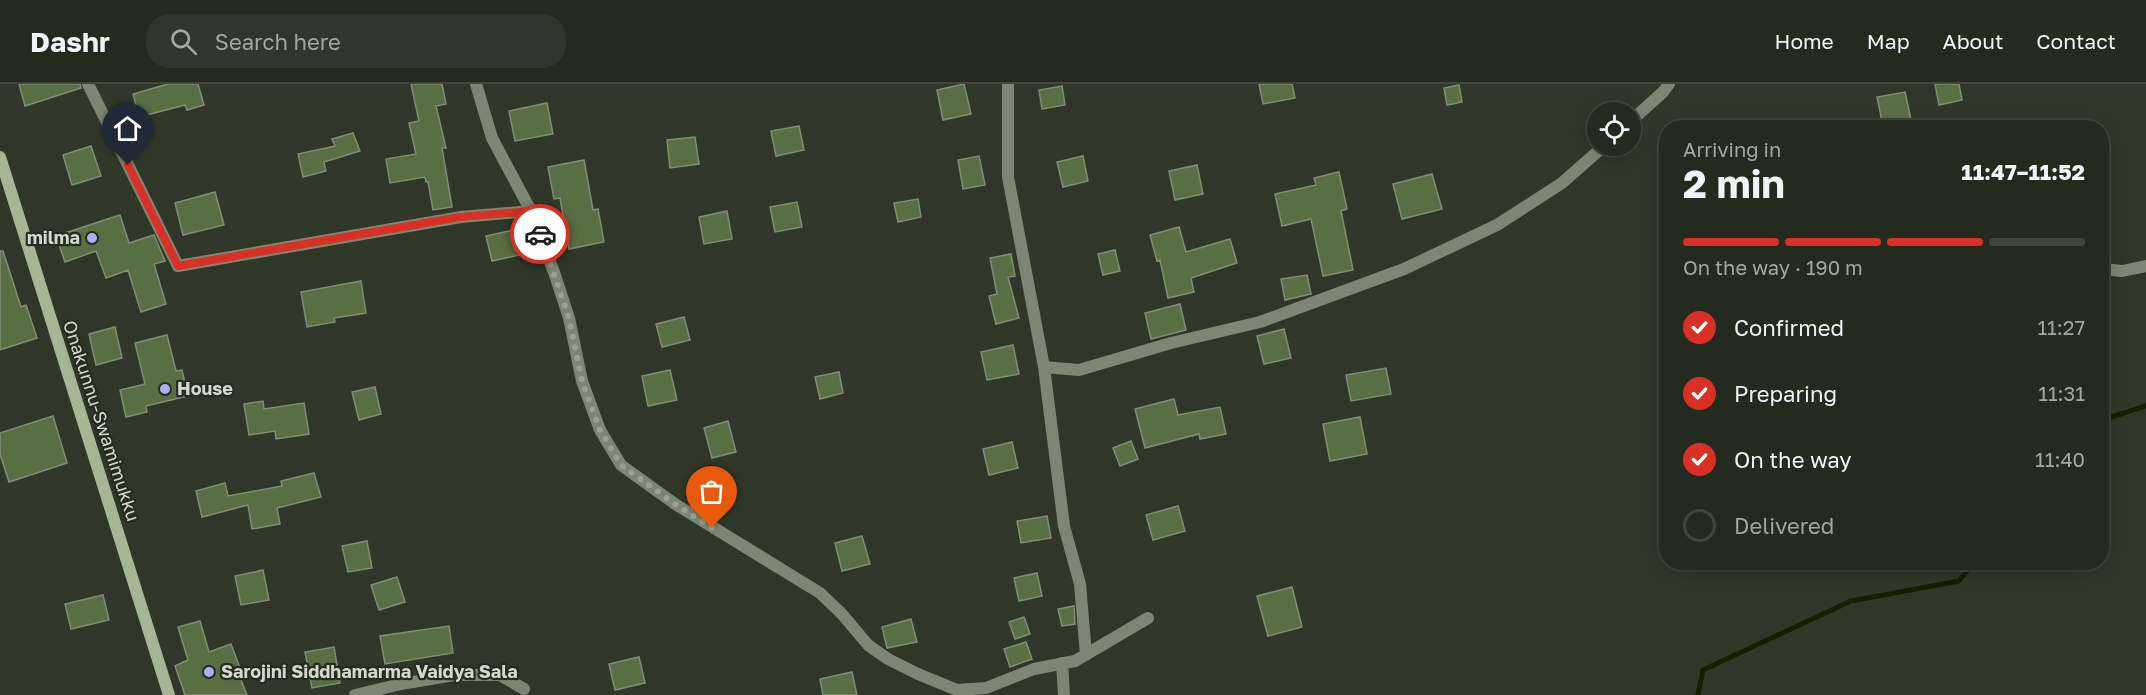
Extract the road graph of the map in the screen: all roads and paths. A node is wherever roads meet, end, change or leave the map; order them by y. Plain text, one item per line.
1 (88, 84) edge
2 (476, 84) edge
3 (1008, 84) edge
4 (1669, 84) edge
5 (1641, 112) edge
6 (1593, 156) edge
7 (0, 157) edge
8 (531, 211) junction
9 (2146, 266) edge
10 (2109, 270) edge
11 (1044, 367) junction
12 (1148, 618) dead end
13 (1086, 656) junction
14 (1062, 663) junction
15 (524, 689) dead end
16 (169, 695) edge
17 (355, 695) edge
18 (1064, 695) edge

1 - 8 street
2 - 8 street
3 - 11 street
4 - 5 street
6 - 11 street
7 - 16 street, Onakunnu-Swamimukku
8 - 14 street
9 - 10 street
11 - 13 street
12 - 13 street
13 - 14 street
14 - 18 street
15 - 17 street

